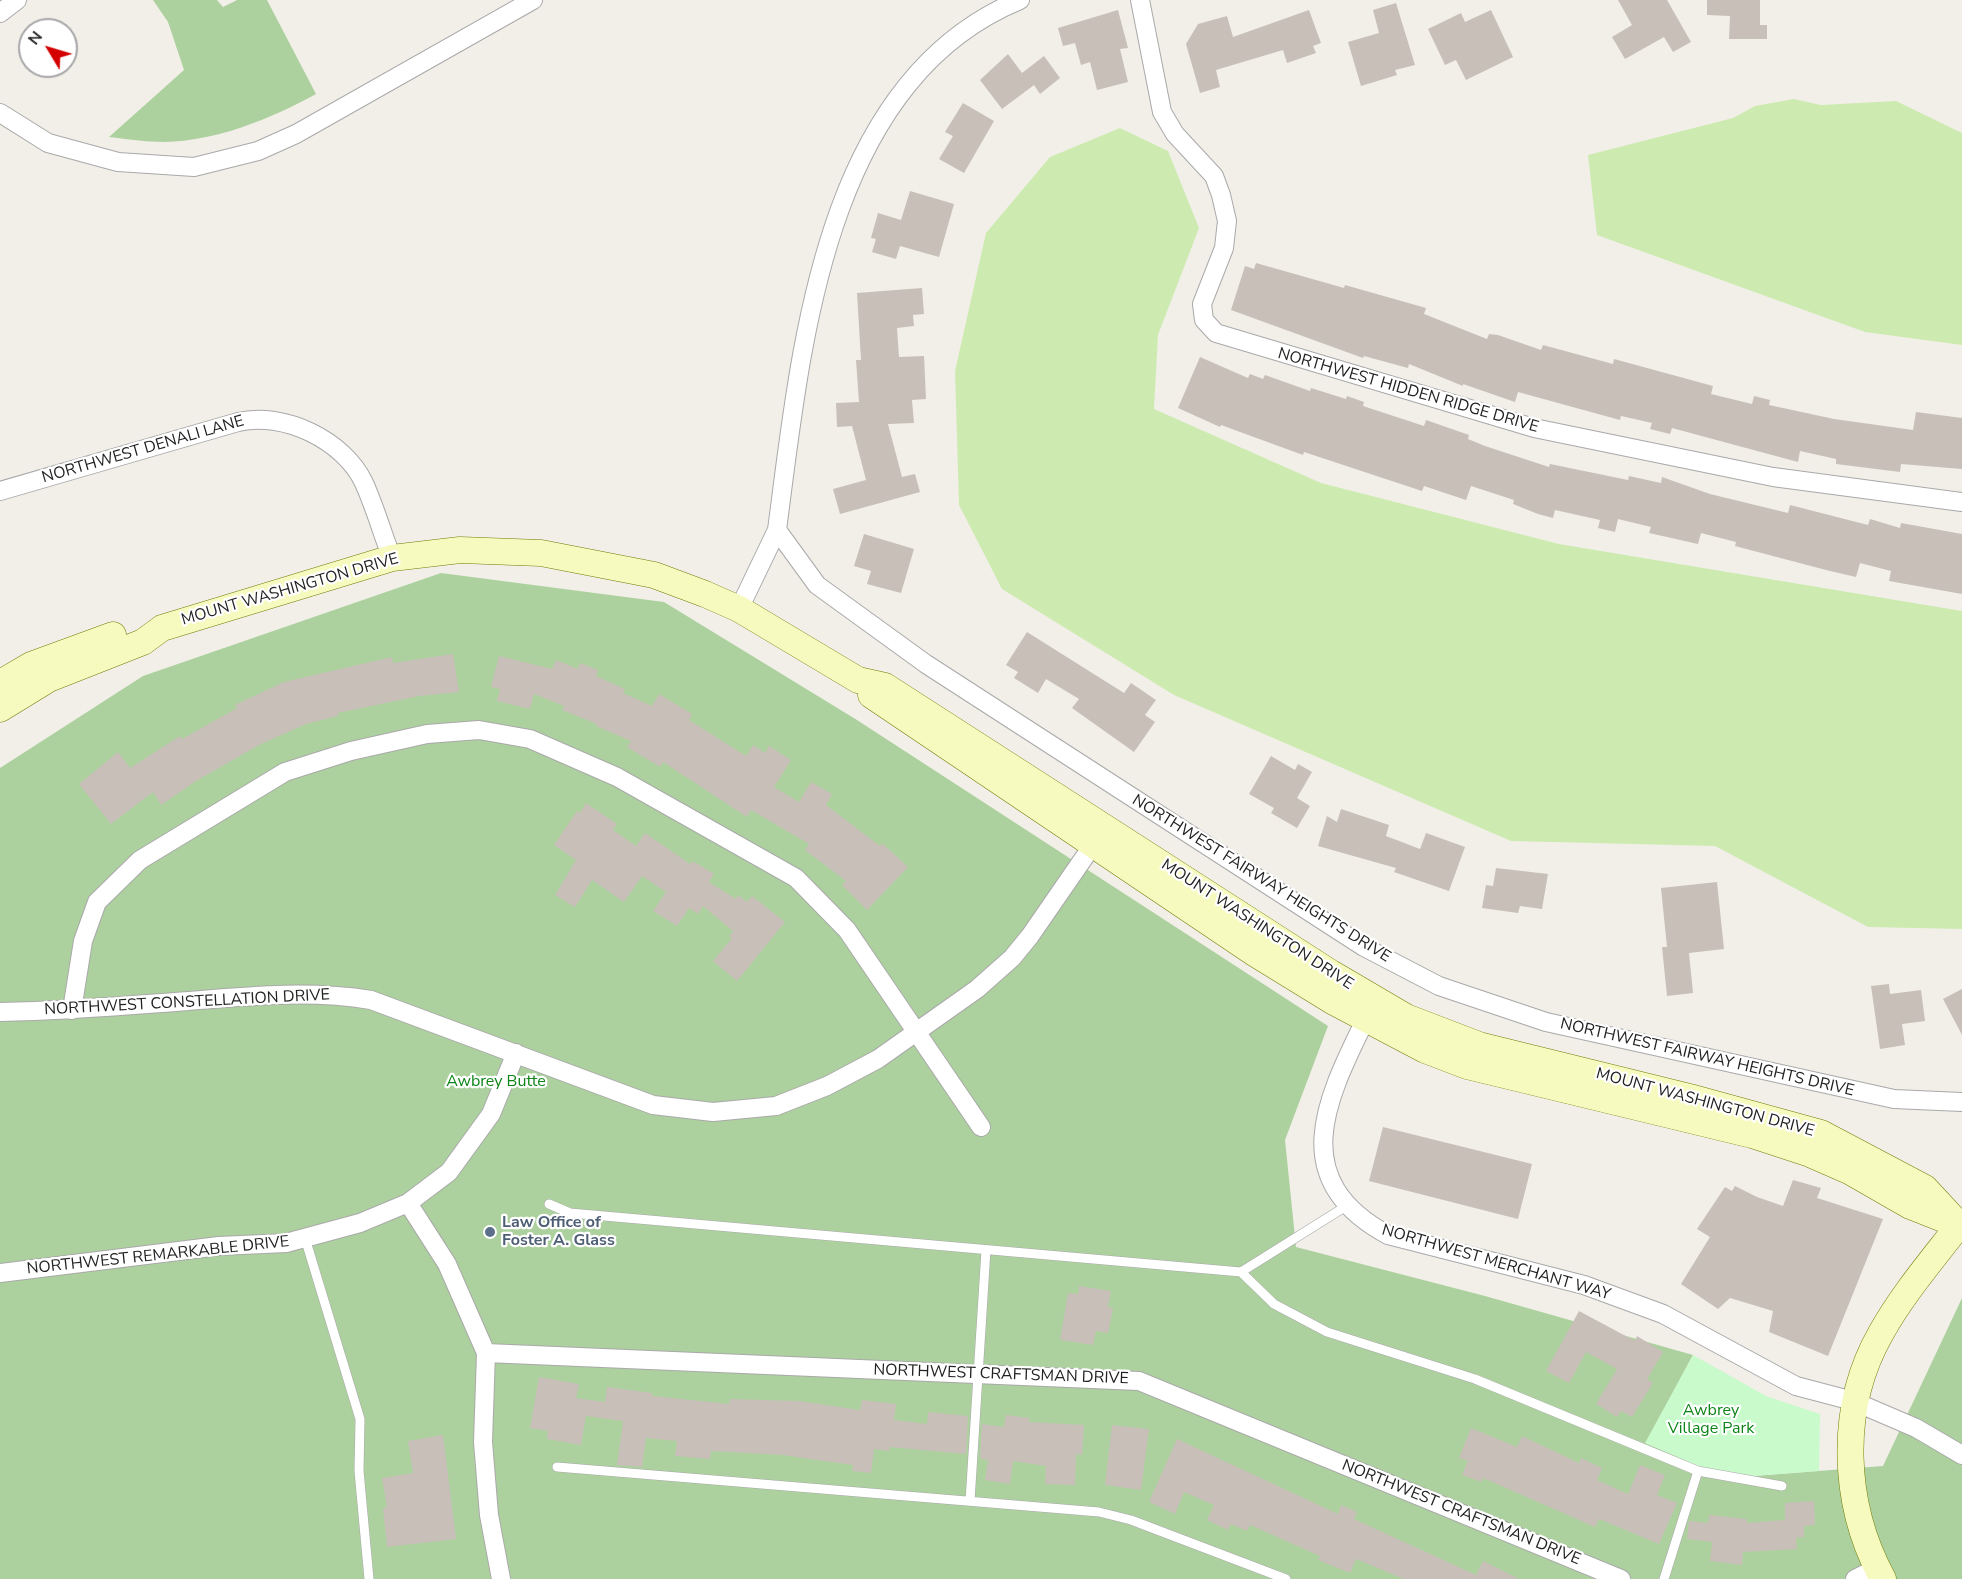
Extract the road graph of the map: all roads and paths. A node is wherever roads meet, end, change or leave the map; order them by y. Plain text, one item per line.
1 (17, 0) edge
2 (533, 0) edge
3 (1020, 0) edge
4 (1140, 0) edge
5 (0, 13) edge
6 (0, 113) edge
7 (0, 491) edge
8 (1962, 502) edge
9 (777, 530) junction
10 (392, 558) junction
11 (739, 609) junction
12 (162, 628) junction
13 (0, 683) edge
14 (0, 710) edge
15 (1099, 837) junction
16 (72, 1010) junction
17 (1370, 1010) junction
18 (0, 1012) edge
19 (916, 1032) junction
20 (516, 1053) junction
21 (1962, 1102) edge
22 (981, 1127) dead end
23 (408, 1203) junction
24 (549, 1204) dead end
25 (1348, 1205) junction
26 (1960, 1227) edge
27 (306, 1238) junction
28 (986, 1250) junction
29 (1241, 1272) junction
30 (0, 1273) edge
31 (486, 1353) junction
32 (978, 1374) junction
33 (1853, 1401) junction
34 (1962, 1455) edge
35 (557, 1467) dead end
36 (1698, 1471) junction
37 (1782, 1486) dead end
38 (970, 1501) junction
39 (1872, 1575) edge
40 (369, 1579) edge
41 (501, 1579) edge
42 (1286, 1579) edge
43 (1621, 1579) edge
44 (1664, 1579) edge

1 - 5 street
2 - 6 street
3 - 9 street
4 - 8 street, NORTHWEST HIDDEN RIDGE DRIVE
7 - 10 street, NORTHWEST DENALI LANE
9 - 11 street
9 - 21 street, NORTHWEST FAIRWAY HEIGHTS DRIVE
10 - 11 main road, MOUNT WASHINGTON DRIVE
10 - 12 main road, MOUNT WASHINGTON DRIVE
11 - 15 main road, MOUNT WASHINGTON DRIVE
12 - 13 main road, MOUNT WASHINGTON DRIVE
12 - 14 main road, MOUNT WASHINGTON DRIVE
15 - 17 main road, MOUNT WASHINGTON DRIVE
15 - 19 street, NORTHWEST CONSTELLATION DRIVE
16 - 18 street, NORTHWEST CONSTELLATION DRIVE
16 - 19 street
16 - 20 street, NORTHWEST CONSTELLATION DRIVE
17 - 25 street, NORTHWEST MERCHANT WAY
17 - 26 main road, MOUNT WASHINGTON DRIVE
19 - 20 street, NORTHWEST CONSTELLATION DRIVE
19 - 22 street
20 - 23 street, NORTHWEST REMARKABLE DRIVE
23 - 27 street, NORTHWEST REMARKABLE DRIVE
23 - 31 street
24 - 28 lane
25 - 29 lane
25 - 33 street, NORTHWEST MERCHANT WAY
26 - 33 main road
27 - 30 street, NORTHWEST REMARKABLE DRIVE
27 - 40 lane
28 - 29 lane
28 - 32 lane
29 - 36 lane
31 - 32 street, NORTHWEST CRAFTSMAN DRIVE
31 - 41 street
32 - 38 lane
32 - 43 street, NORTHWEST CRAFTSMAN DRIVE
33 - 34 street, NORTHWEST MERCHANT WAY
33 - 39 main road
35 - 38 lane
36 - 37 lane
36 - 44 lane
38 - 42 lane

